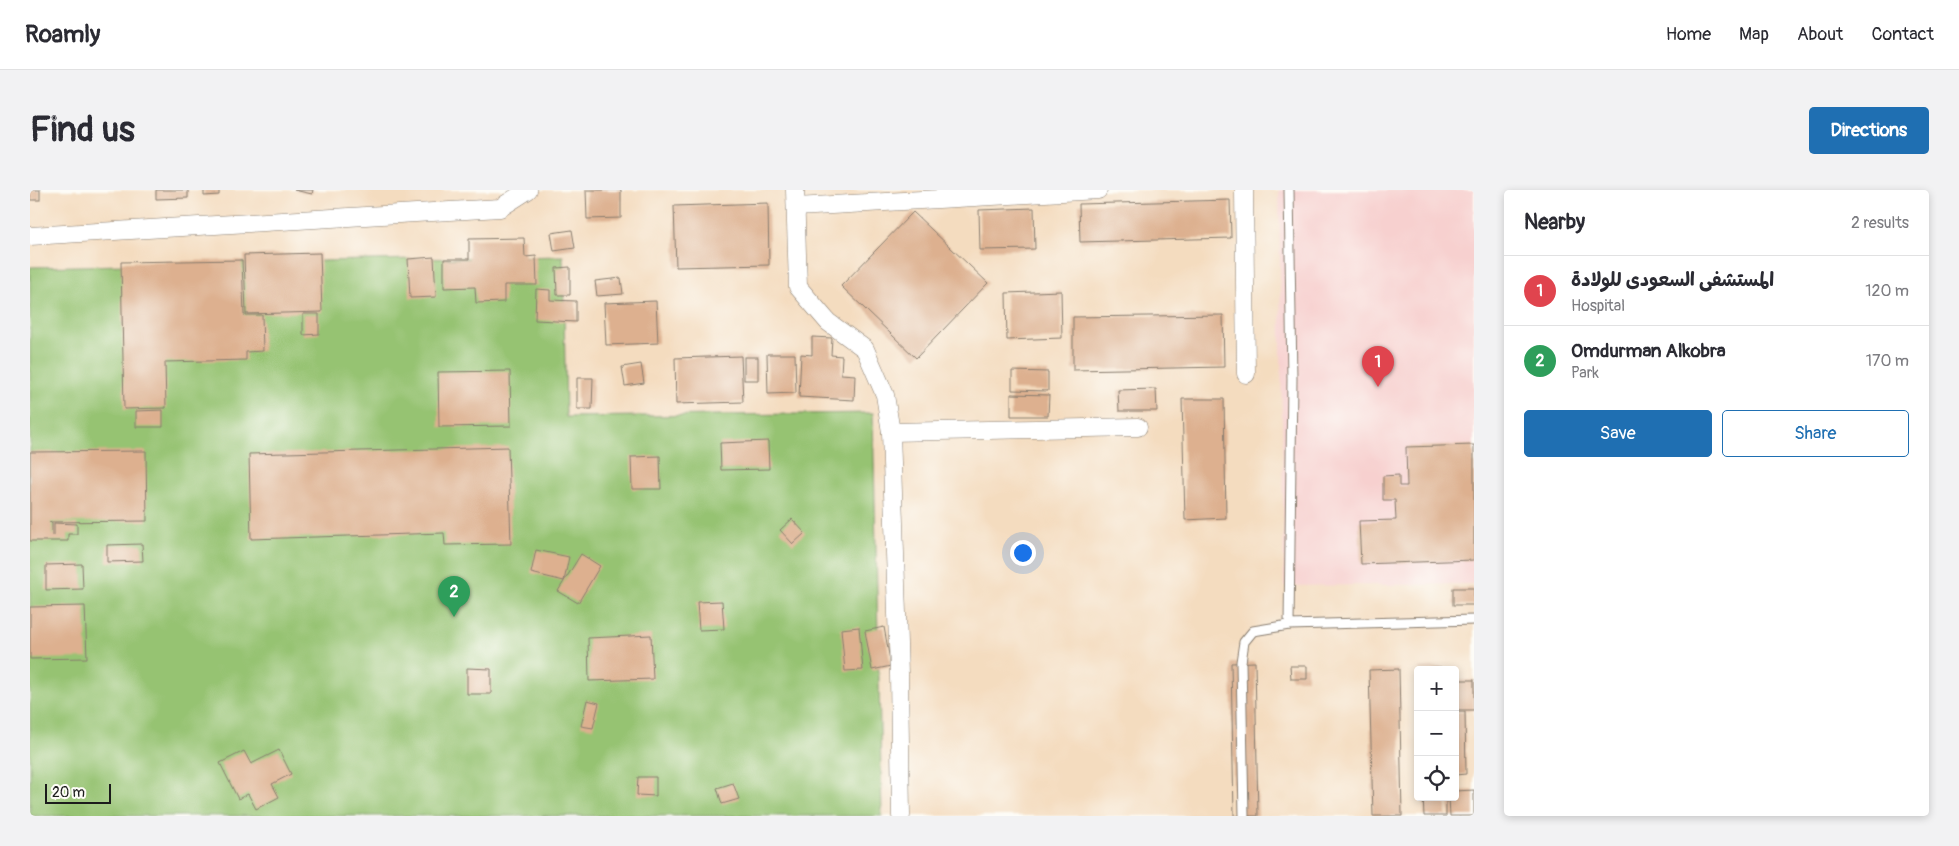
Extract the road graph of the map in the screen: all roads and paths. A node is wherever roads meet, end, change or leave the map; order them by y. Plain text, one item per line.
1 (528, 190) edge
2 (1098, 190) edge
3 (1244, 190) edge
4 (1289, 190) edge
5 (796, 199) edge
6 (30, 236) edge
7 (1246, 374) dead end
8 (1138, 426) dead end
9 (891, 432) junction
10 (1474, 620) edge
11 (1289, 624) junction
12 (901, 816) edge
13 (1244, 816) edge

1 - 6 street
2 - 5 street
3 - 7 street
4 - 11 lane
5 - 9 street
8 - 9 street
9 - 12 street
10 - 11 lane
11 - 13 lane

